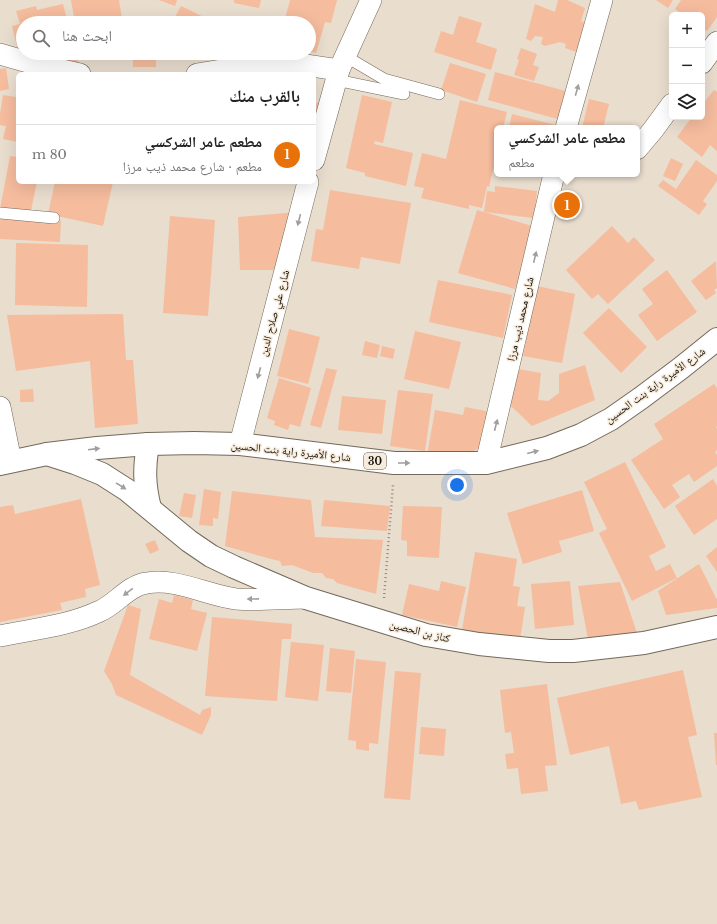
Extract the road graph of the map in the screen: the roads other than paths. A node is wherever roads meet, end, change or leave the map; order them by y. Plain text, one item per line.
1 (371, 0) edge
2 (602, 0) edge
3 (717, 42) edge
4 (0, 54) edge
5 (16, 59) edge
6 (705, 59) edge
7 (21, 60) edge
8 (340, 69) junction
9 (71, 72) edge
10 (209, 72) edge
11 (404, 94) dead end
12 (439, 94) dead end
13 (669, 108) edge
14 (567, 125) edge
15 (640, 145) edge
16 (316, 152) edge
17 (553, 177) edge
18 (307, 184) edge
19 (0, 213) edge
20 (54, 218) dead end
21 (717, 339) edge
22 (0, 406) edge
23 (148, 444) junction
24 (240, 444) junction
25 (47, 454) junction
26 (5, 462) edge
27 (486, 463) junction
28 (150, 508) junction
29 (306, 598) junction
30 (717, 627) edge
31 (0, 636) edge

1 - 8 street
14 -> 2 street
3 - 6 street
4 - 5 street
7 - 9 street
8 - 10 street
8 - 11 lane
8 - 12 lane
8 - 16 street
13 - 15 street
27 -> 17 street, شارع محمد ذيب مرزا
18 -> 24 street, شارع علي صلاح الدين
19 - 20 lane
27 -> 21 street, شارع الأميرة راية بنت الحسين / 30
22 - 26 street
23 - 24 street, شارع الأميرة راية بنت الحسين / 30
25 -> 23 street, شارع الأميرة راية بنت الحسين / 30
23 - 28 street
24 -> 27 street, شارع الأميرة راية بنت الحسين / 30
25 - 26 street, شارع الأميرة راية بنت الحسين / 30
25 -> 28 street, كناز بن الحصين
28 - 29 street, كناز بن الحصين
29 - 30 street, كناز بن الحصين
29 -> 31 street

